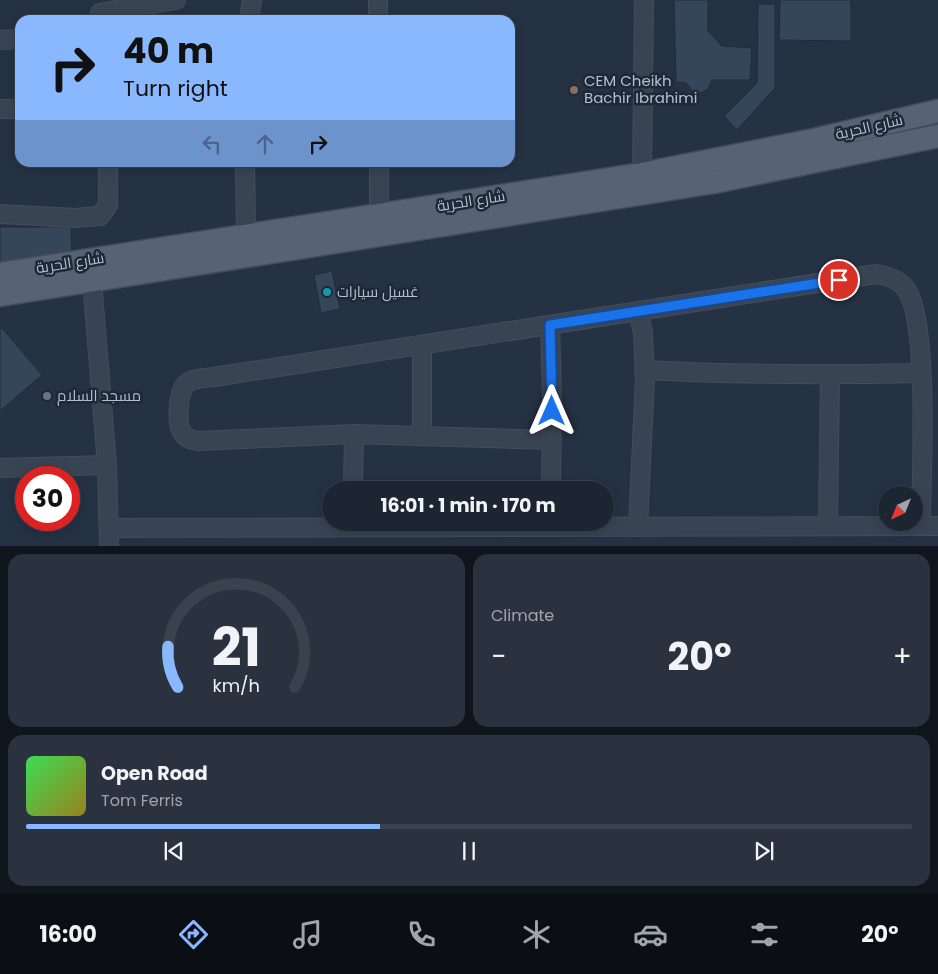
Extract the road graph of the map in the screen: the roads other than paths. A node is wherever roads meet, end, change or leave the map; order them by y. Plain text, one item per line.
1 (176, 0) edge
2 (252, 0) edge
3 (378, 0) edge
4 (644, 0) edge
5 (102, 11) edge
6 (249, 15) edge
7 (378, 15) edge
8 (15, 39) edge
9 (0, 40) edge
10 (0, 109) edge
11 (15, 109) edge
12 (938, 112) edge
13 (938, 136) edge
14 (108, 167) edge
15 (245, 167) edge
16 (379, 167) edge
17 (642, 174) junction
18 (0, 214) edge
19 (379, 226) junction
20 (246, 234) junction
21 (91, 272) junction
22 (0, 274) edge
23 (0, 295) edge
24 (638, 312) junction
25 (550, 325) junction
26 (422, 346) junction
27 (926, 365) edge
28 (644, 370) junction
29 (830, 375) junction
30 (354, 434) junction
31 (422, 436) junction
32 (552, 440) junction
33 (106, 465) junction
34 (0, 468) edge
35 (353, 481) edge
36 (551, 481) edge
37 (322, 525) edge
38 (614, 526) edge
39 (638, 526) junction
40 (828, 526) junction
41 (929, 526) edge
42 (109, 528) junction
43 (108, 546) edge

1 - 5 street
2 - 6 street
3 - 7 street
4 - 17 street
8 - 9 street
10 - 11 street
12 - 17 main road, شارع الحرية
13 - 19 main road, شارع الحرية
14 - 18 street
15 - 20 street
16 - 19 street
17 - 19 main road, شارع الحرية
19 - 20 main road, شارع الحرية
19 - 21 main road, شارع الحرية
20 - 21 main road, شارع الحرية
21 - 22 main road, شارع الحرية
21 - 23 main road, شارع الحرية
21 - 33 street
24 - 25 street
24 - 27 street
24 - 28 street
25 - 26 street
25 - 32 street
26 - 30 street
26 - 31 street
27 - 29 street
27 - 41 street
28 - 29 street
28 - 39 street
29 - 40 street
30 - 31 street
30 - 35 street
31 - 32 street
32 - 36 street
33 - 34 street
33 - 42 street
37 - 42 street
38 - 39 street
39 - 40 street
40 - 41 street
42 - 43 street

